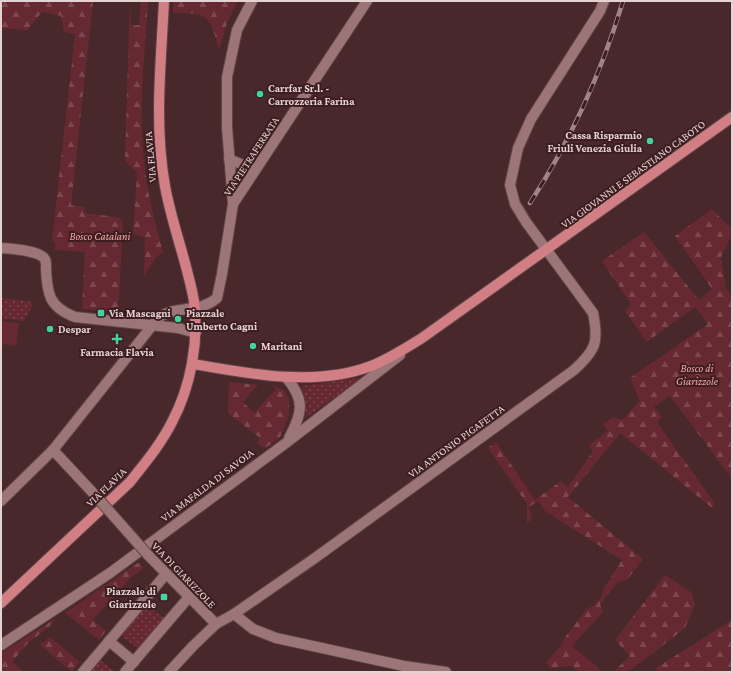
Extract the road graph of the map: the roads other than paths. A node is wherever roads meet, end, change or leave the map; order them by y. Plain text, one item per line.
1 (164, 1) edge
2 (252, 1) edge
3 (367, 1) edge
4 (604, 1) edge
5 (732, 118) edge
6 (229, 159) junction
7 (255, 170) junction
8 (233, 204) junction
9 (1, 248) edge
10 (548, 250) junction
11 (195, 308) junction
12 (151, 326) junction
13 (196, 333) junction
14 (422, 338) junction
15 (193, 364) junction
16 (286, 377) junction
17 (286, 443) junction
18 (53, 450) junction
19 (1, 501) edge
20 (166, 574) junction
21 (189, 597) junction
22 (1, 603) edge
23 (234, 614) junction
24 (216, 624) junction
25 (109, 641) junction
26 (1, 645) edge
27 (134, 662) junction
28 (404, 669) edge
29 (170, 671) edge
30 (83, 672) edge
31 (125, 672) edge
32 (446, 672) edge

1 - 11 main road, VIA FLAVIA
2 - 6 street
3 - 7 street, VIA PIETRAFERRATA
4 - 10 street
5 - 10 main road, VIA GIOVANNI E SEBASTIANO CABOTO
6 - 7 street
6 - 8 street
7 - 8 street, VIA PIETRAFERRATA
8 - 11 street, VIA PIETRAFERRATA
9 - 12 street
10 - 14 main road, VIA GIOVANNI E SEBASTIANO CABOTO
10 - 23 street, VIA ANTONIO PIGAFETTA
11 - 12 street
11 - 13 main road
12 - 13 street
12 - 18 street
13 - 15 main road
14 - 16 main road, VIA GIOVANNI E SEBASTIANO CABOTO
14 - 17 street, VIA MAFALDA DI SAVOIA
15 - 16 main road, VIA GIOVANNI E SEBASTIANO CABOTO
15 - 22 main road, VIA FLAVIA
16 - 17 street
17 - 26 street, VIA MAFALDA DI SAVOIA
18 - 19 street
18 - 20 street, VIA DI GIARIZZOLE, bridge
20 - 21 street, VIA DI GIARIZZOLE
20 - 25 street
21 - 24 street, VIA DI GIARIZZOLE
21 - 27 street
23 - 24 street, VIA DI GIARIZZOLE
23 - 28 street
24 - 29 street
25 - 27 street
25 - 30 street
27 - 31 street
28 - 32 street

